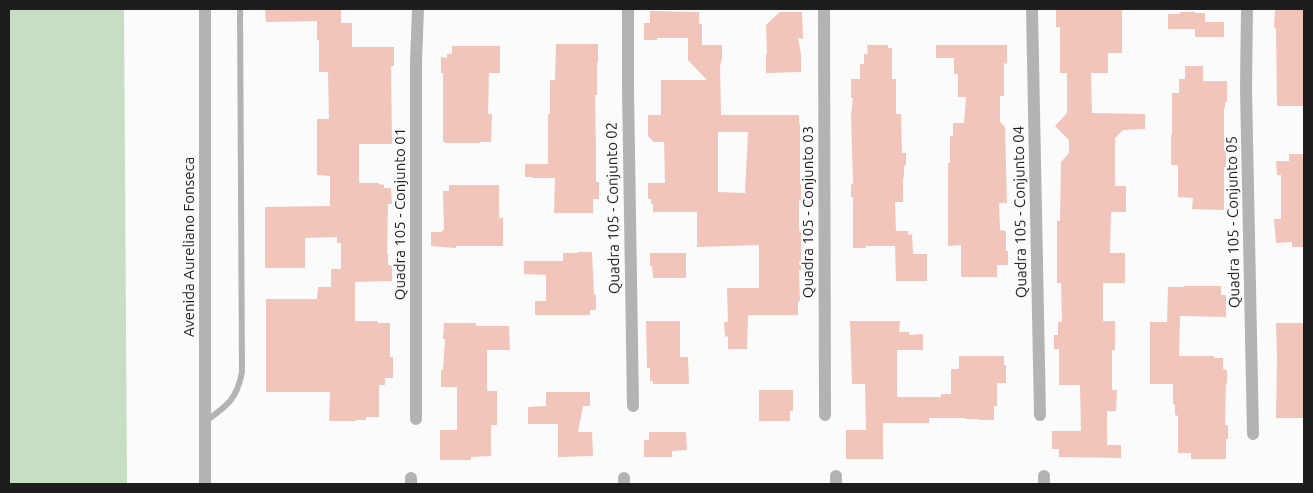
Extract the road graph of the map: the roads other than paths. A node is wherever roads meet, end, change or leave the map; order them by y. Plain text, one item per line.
1 (205, 9) edge
2 (240, 9) edge
3 (418, 9) edge
4 (628, 9) edge
5 (824, 9) edge
6 (1032, 9) edge
7 (1247, 9) edge
8 (633, 406) dead end
9 (825, 415) dead end
10 (1040, 415) dead end
11 (416, 419) dead end
12 (205, 422) junction
13 (1254, 434) dead end
14 (205, 484) edge

1 - 12 street, Avenida Aureliano Fonseca
2 - 12 lane
3 - 11 street, Quadra 105 - Conjunto 01
4 - 8 street, Quadra 105 - Conjunto 02
5 - 9 street, Quadra 105 - Conjunto 03
6 - 10 street, Quadra 105 - Conjunto 04
7 - 13 street, Quadra 105 - Conjunto 05
12 - 14 street, Avenida Aureliano Fonseca

